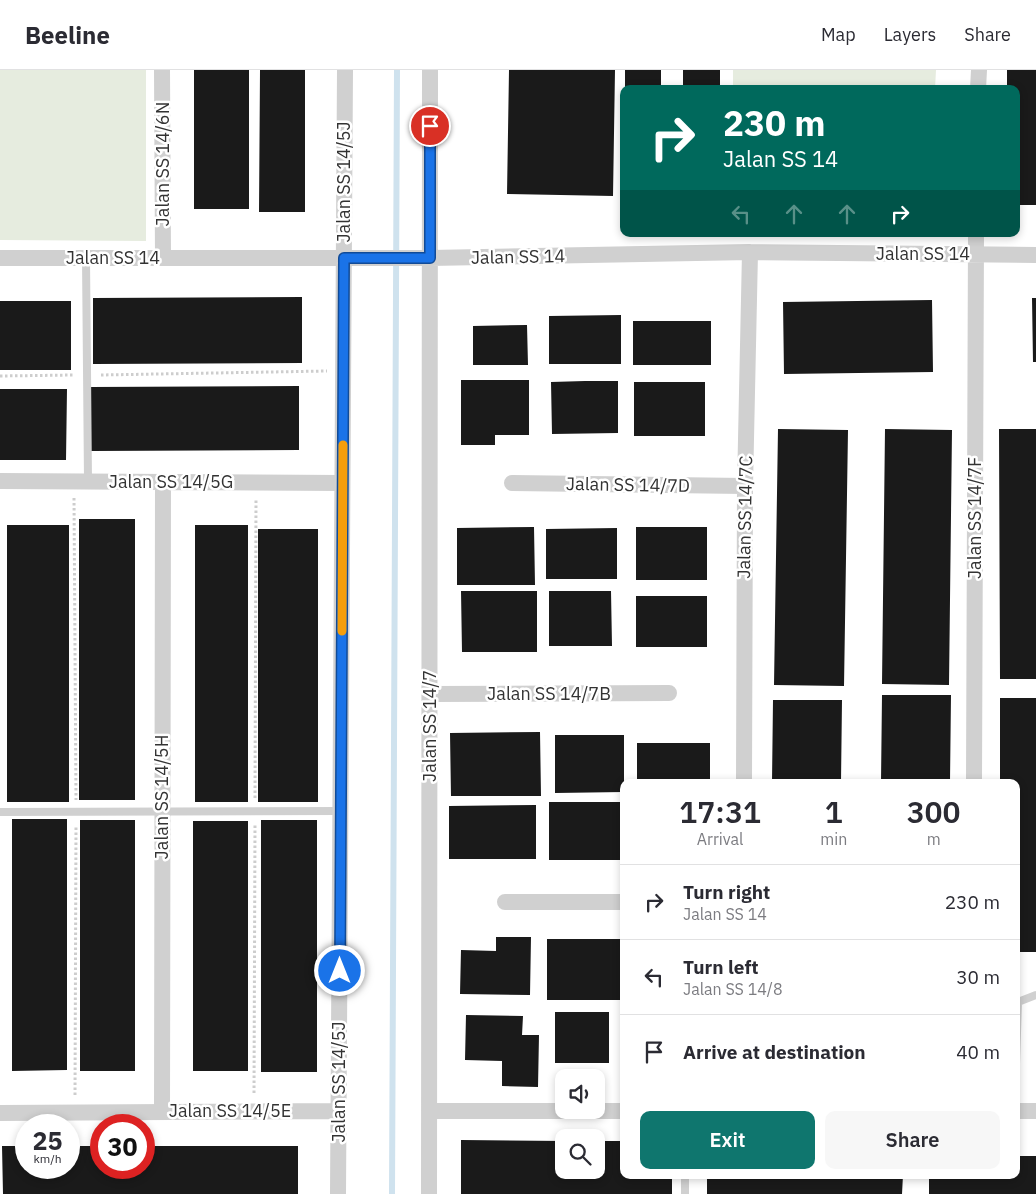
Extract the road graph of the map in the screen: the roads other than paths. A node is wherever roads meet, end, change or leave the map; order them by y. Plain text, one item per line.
1 (162, 70) edge
2 (344, 70) edge
3 (430, 70) edge
4 (979, 70) edge
5 (978, 85) edge
6 (976, 237) edge
7 (750, 252) junction
8 (975, 254) junction
9 (1036, 255) edge
10 (0, 258) edge
11 (86, 258) junction
12 (163, 258) junction
13 (344, 258) junction
14 (430, 258) junction
15 (0, 481) edge
16 (88, 481) junction
17 (163, 482) junction
18 (342, 483) junction
19 (512, 484) dead end
20 (745, 486) junction
21 (669, 693) dead end
22 (430, 694) junction
23 (744, 779) edge
24 (974, 779) edge
25 (162, 811) junction
26 (341, 811) junction
27 (0, 812) edge
28 (505, 902) dead end
29 (620, 902) edge
30 (1036, 995) edge
31 (1020, 1001) edge
32 (339, 1111) junction
33 (429, 1111) junction
34 (620, 1111) edge
35 (1020, 1111) edge
36 (1036, 1111) edge
37 (162, 1112) junction
38 (0, 1113) edge
39 (685, 1179) edge
40 (338, 1194) edge
41 (429, 1194) edge
42 (686, 1194) edge

1 - 12 street, Jalan SS 14/6N
2 - 13 street, Jalan SS 14/5J
3 - 14 street, Jalan SS 14/7
4 - 5 street
6 - 8 street, Jalan SS 14/7F
7 - 8 street, Jalan SS 14
7 - 14 street, Jalan SS 14
7 - 20 street, Jalan SS 14/7C
8 - 9 street, Jalan SS 14
8 - 24 street, Jalan SS 14/7F
10 - 11 street, Jalan SS 14
11 - 12 street, Jalan SS 14
11 - 16 lane
12 - 13 street, Jalan SS 14
13 - 14 street, Jalan SS 14
13 - 18 street, Jalan SS 14/5J
14 - 22 street, Jalan SS 14/7
15 - 16 street, Jalan SS 14/5G
16 - 17 street, Jalan SS 14/5G
17 - 18 street, Jalan SS 14/5G
17 - 25 street, Jalan SS 14/5H
18 - 26 street, Jalan SS 14/5J
19 - 20 street, Jalan SS 14/7D
20 - 23 street, Jalan SS 14/7C
21 - 22 street, Jalan SS 14/7B
22 - 33 street, Jalan SS 14/7
25 - 26 lane
25 - 27 lane
25 - 37 street, Jalan SS 14/5H
26 - 32 street, Jalan SS 14/5J
28 - 29 street
30 - 31 lane
32 - 37 street, Jalan SS 14/5E
32 - 40 street, Jalan SS 14/5J
33 - 34 street
33 - 41 street, Jalan SS 14/7
35 - 36 street
37 - 38 street, Jalan SS 14/5E
39 - 42 lane

